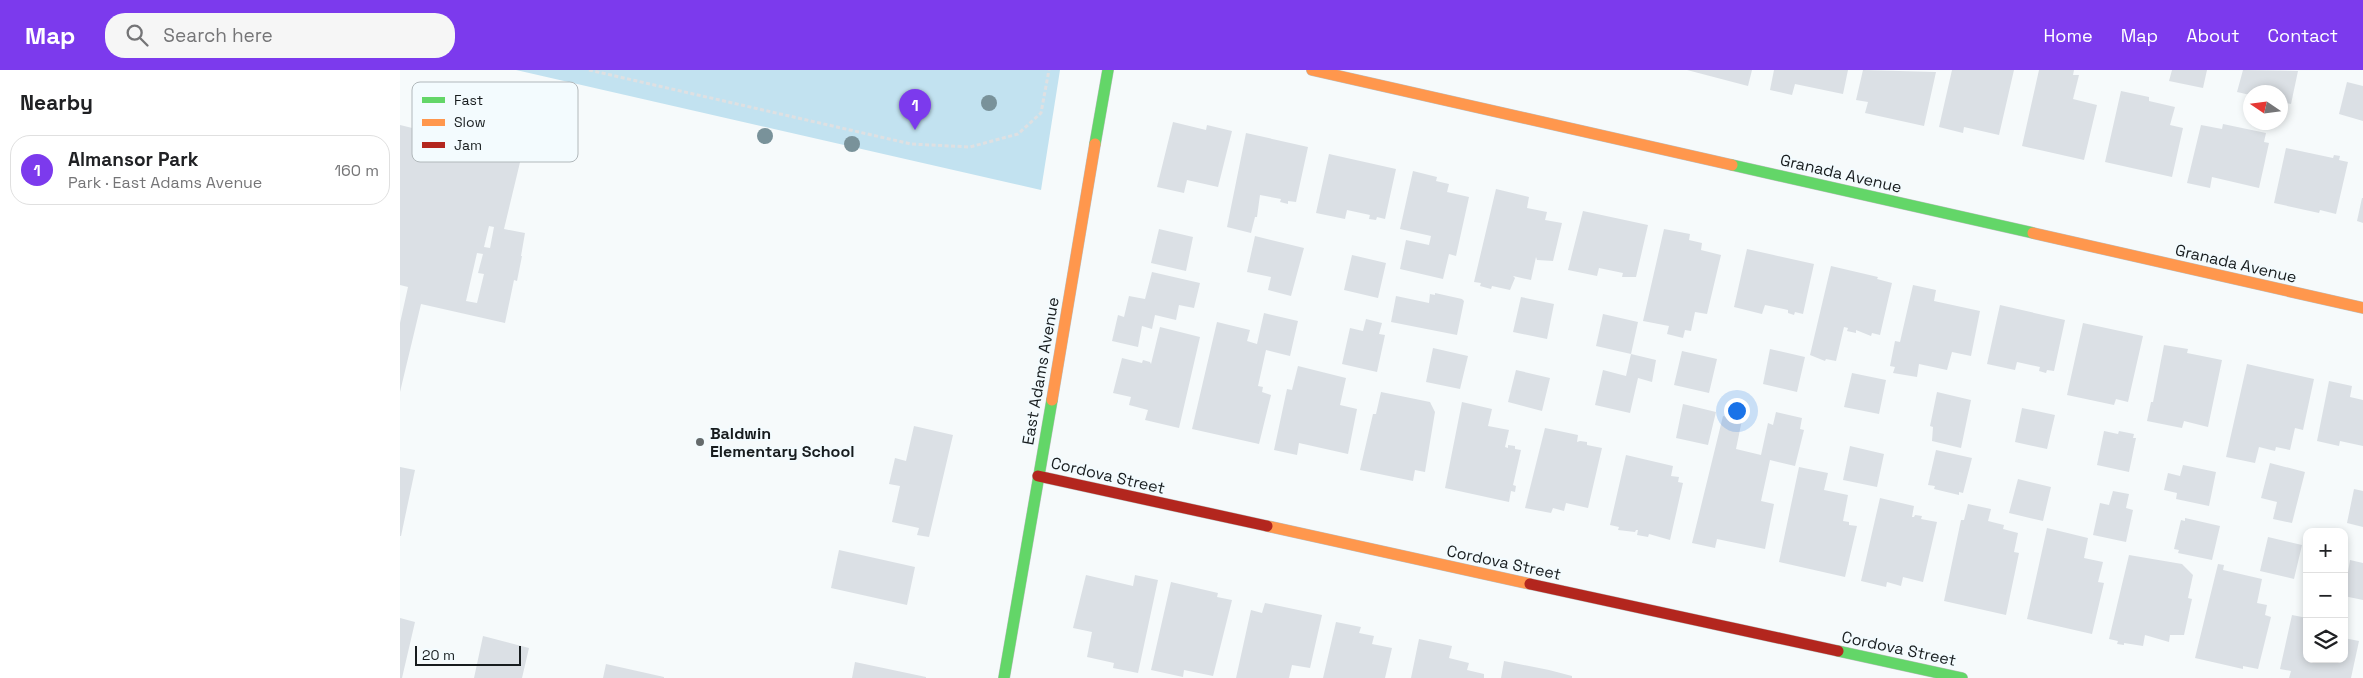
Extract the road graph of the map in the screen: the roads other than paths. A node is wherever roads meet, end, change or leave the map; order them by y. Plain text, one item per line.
1 (1108, 70) edge
2 (1312, 70) edge
3 (2363, 308) edge
4 (1038, 476) junction
5 (1004, 678) edge
6 (1962, 678) edge

1 - 4 street, East Adams Avenue
2 - 3 street, Granada Avenue
4 - 5 street, East Adams Avenue
4 - 6 street, Cordova Street

